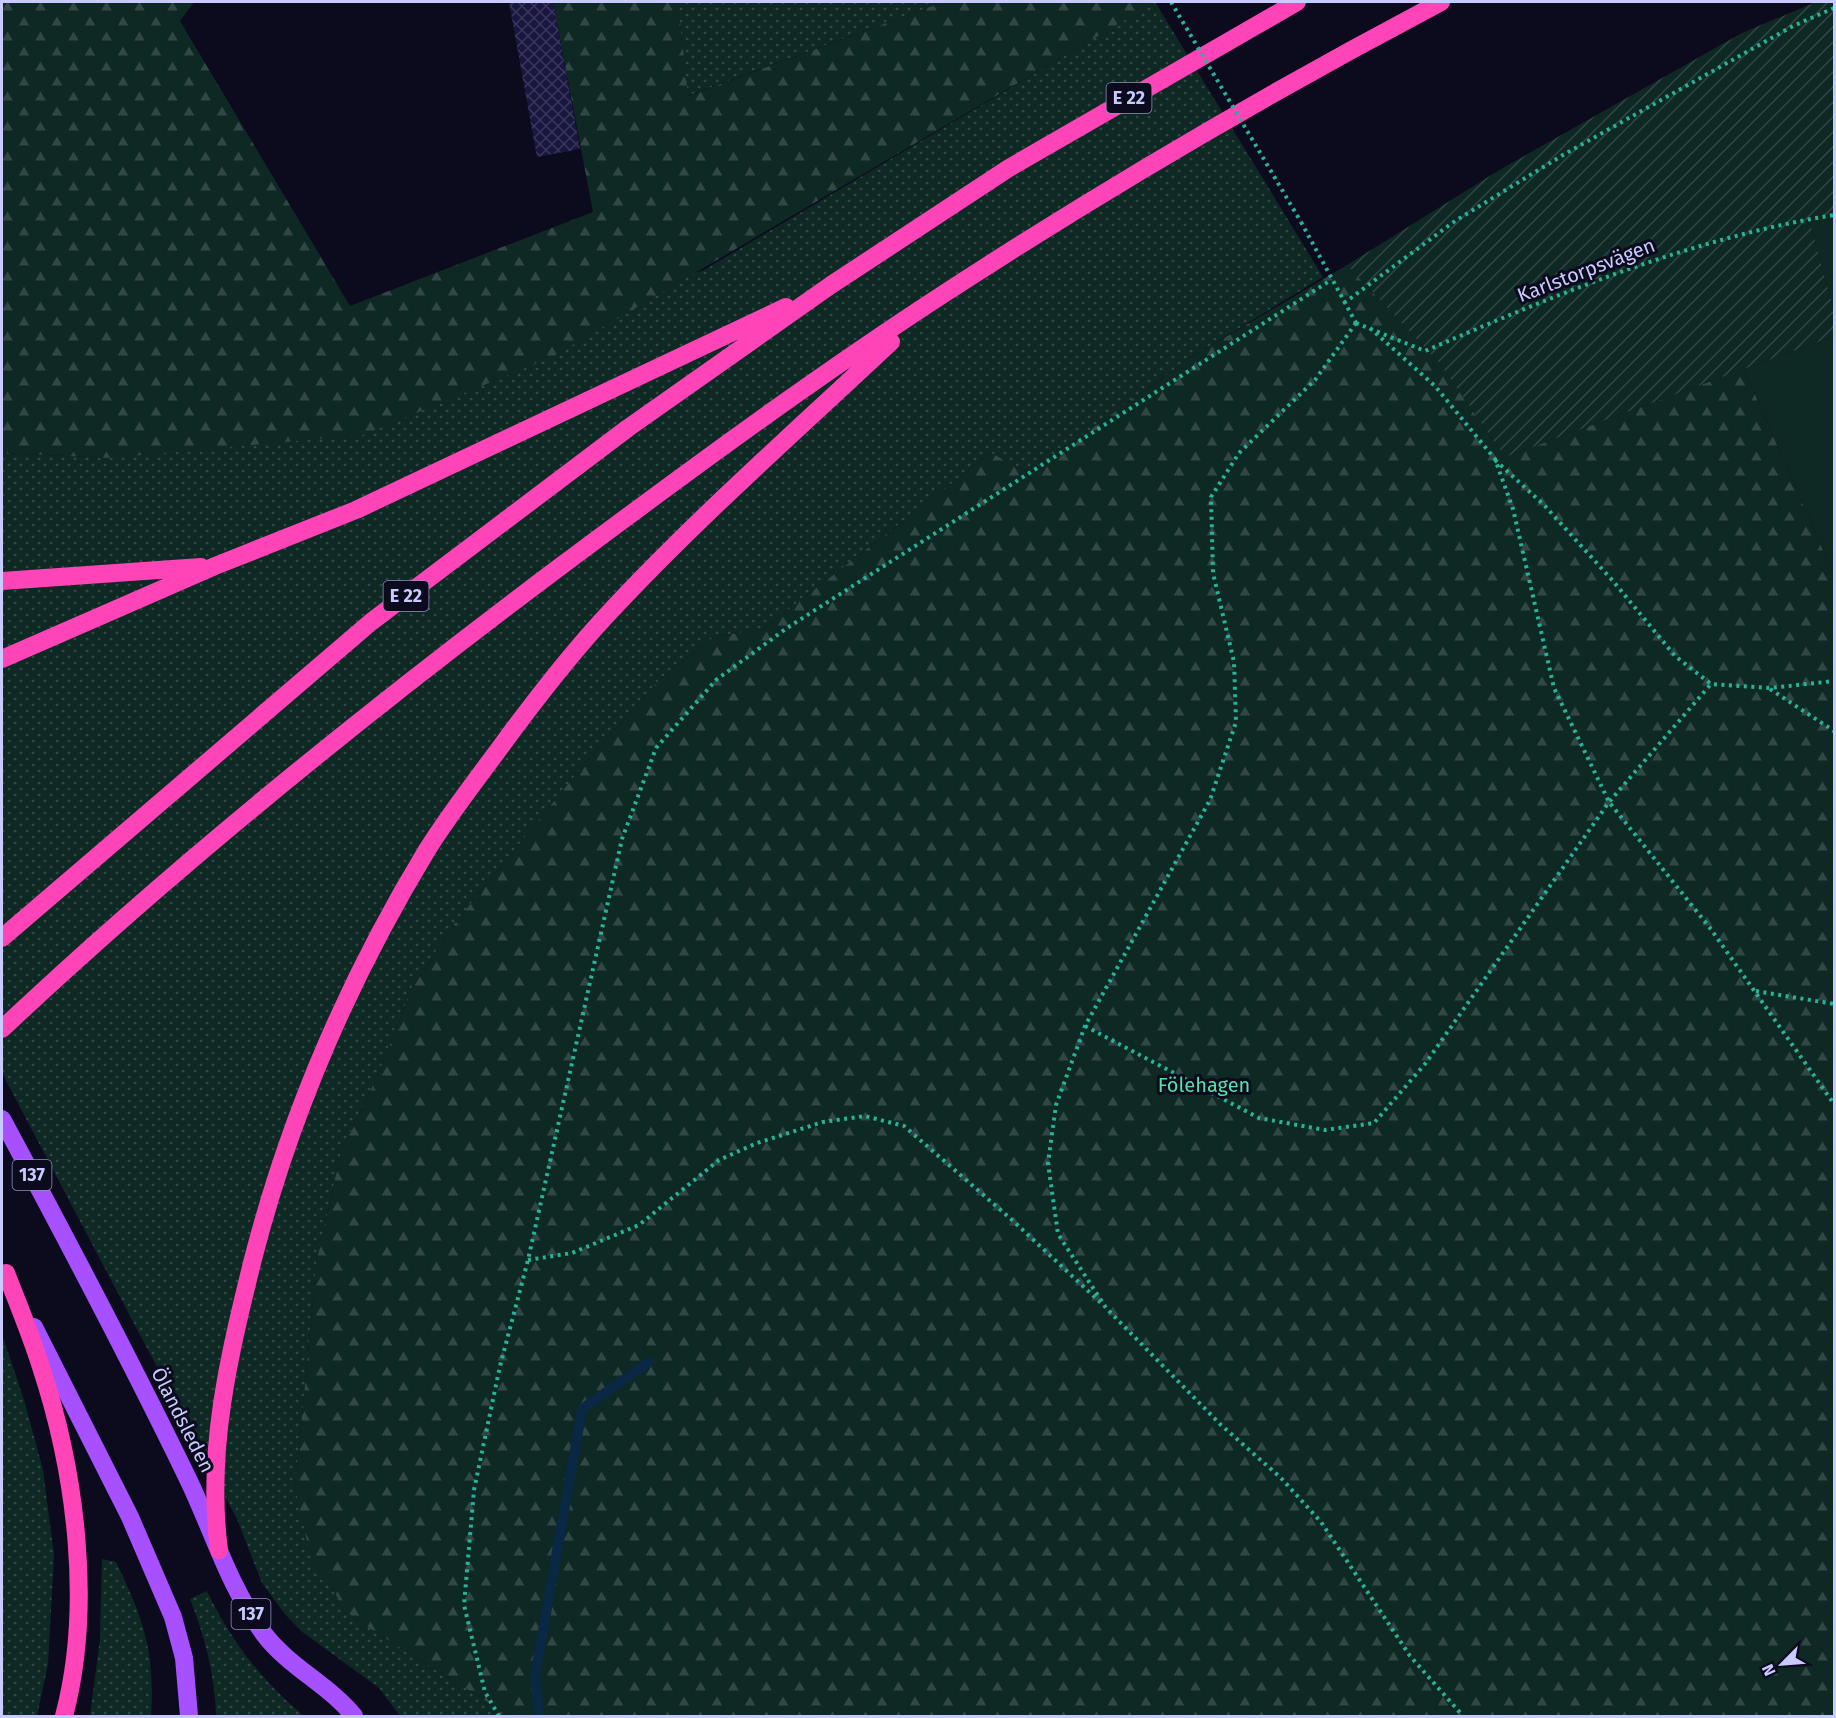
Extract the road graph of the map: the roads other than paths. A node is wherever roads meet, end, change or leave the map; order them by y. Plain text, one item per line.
1 (1297, 2) edge
2 (1441, 2) edge
3 (831, 285) junction
4 (939, 297) junction
5 (215, 566) junction
6 (2, 581) edge
7 (2, 659) edge
8 (2, 938) edge
9 (2, 1029) edge
10 (2, 1119) edge
11 (4, 1269) edge
12 (219, 1550) junction
13 (64, 1716) edge
14 (189, 1716) edge
15 (354, 1716) edge

1 - 3 highway, E 22
2 - 4 highway
3 - 5 highway
3 - 8 highway, E 22
4 - 9 highway
4 - 12 highway
5 - 6 highway
5 - 7 highway
10 - 12 main road, Ölandsleden / 137
11 - 13 highway
11 - 14 main road
12 - 15 main road, Ölandsleden / 137

